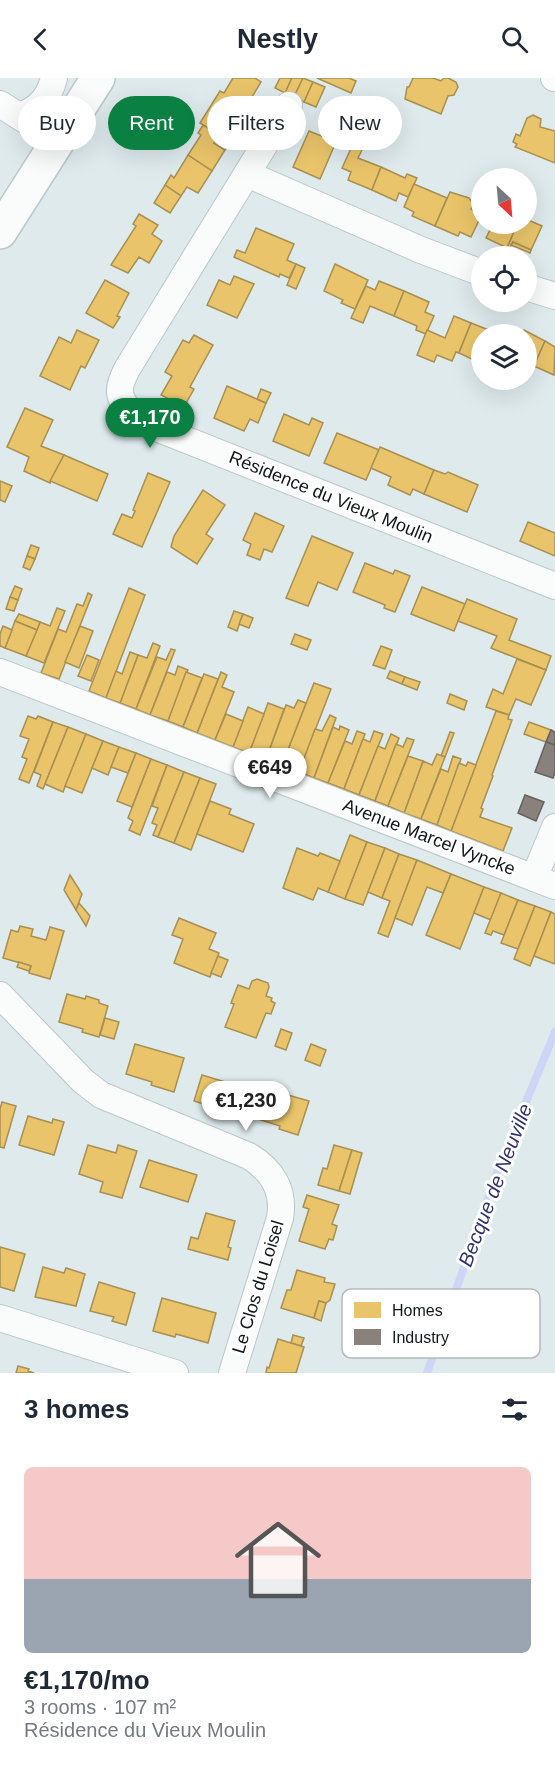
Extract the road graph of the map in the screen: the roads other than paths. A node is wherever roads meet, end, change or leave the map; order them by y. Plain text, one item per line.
1 (54, 78) edge
2 (89, 81) edge
3 (81, 96) edge
4 (9, 110) edge
5 (52, 150) edge
6 (262, 150) edge
7 (247, 174) junction
8 (0, 232) edge
9 (471, 269) edge
10 (537, 290) edge
11 (555, 296) edge
12 (555, 586) edge
13 (0, 672) edge
14 (555, 827) edge
15 (544, 882) edge
16 (0, 995) edge
17 (0, 1318) edge
18 (175, 1373) edge
19 (232, 1373) edge

1 - 4 street
2 - 3 main road
5 - 8 main road
6 - 7 street, Résidence du Vieux Moulin
7 - 9 street
7 - 12 street, Résidence du Vieux Moulin
10 - 11 street
13 - 15 street, Avenue Marcel Vyncke
14 - 15 street
16 - 19 street, Le Clos du Loisel
17 - 18 street

